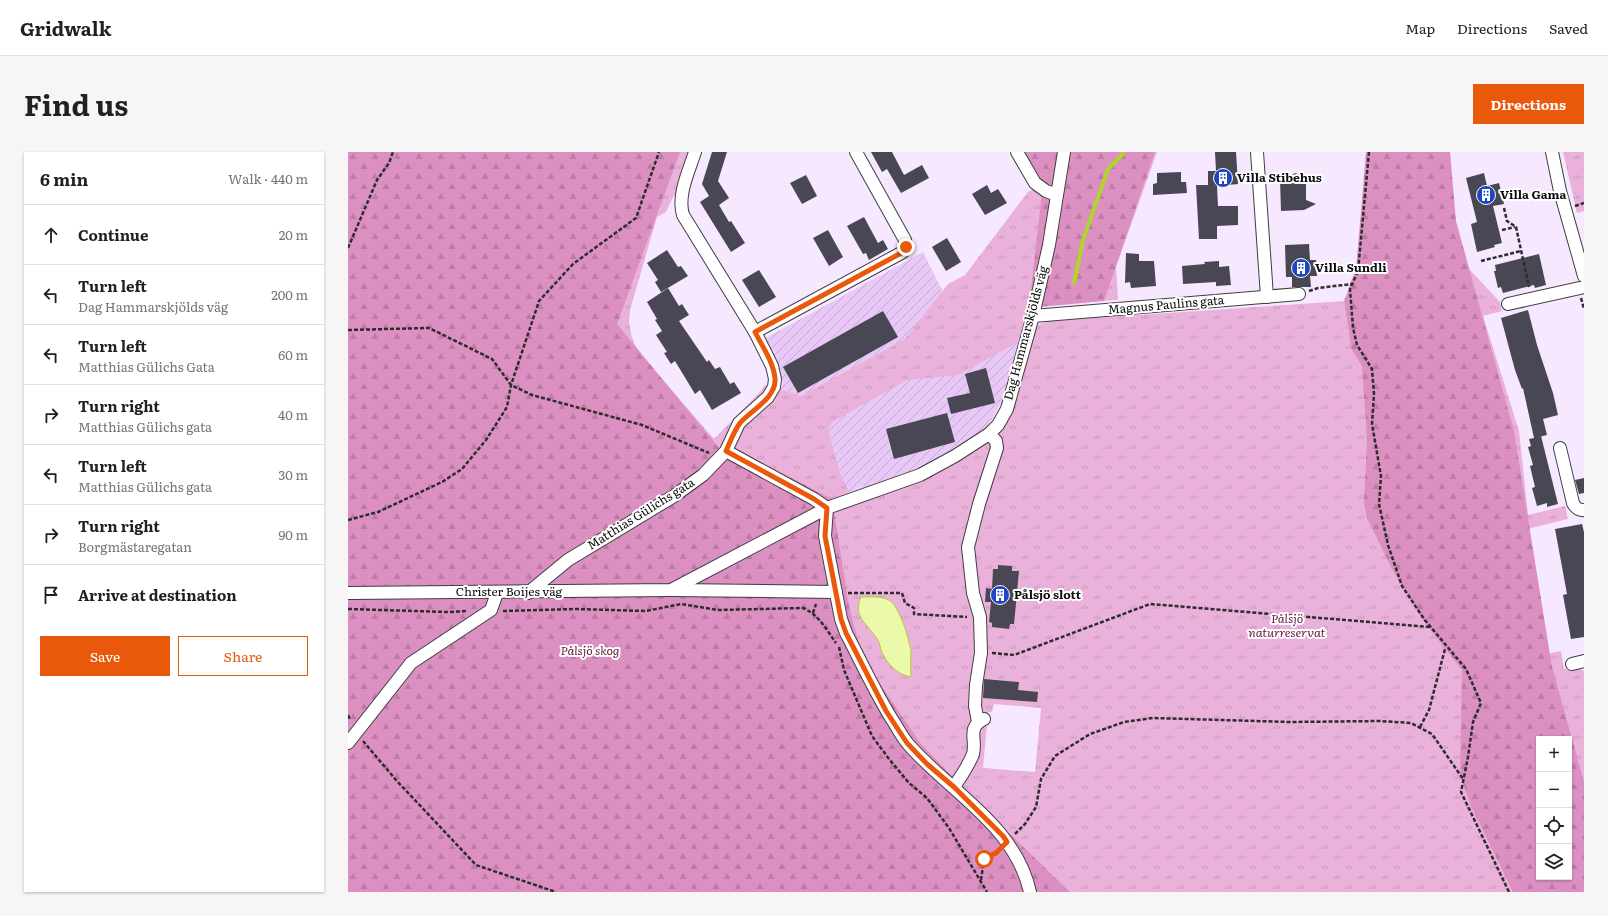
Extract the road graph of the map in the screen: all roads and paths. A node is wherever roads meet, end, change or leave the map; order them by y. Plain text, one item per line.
1 (393, 152) edge
2 (659, 152) edge
3 (694, 152) edge
4 (856, 152) edge
5 (1017, 152) edge
6 (1064, 152) edge
7 (1257, 152) edge
8 (1369, 152) edge
9 (1552, 152) edge
10 (1057, 195) junction
11 (1584, 203) edge
12 (1573, 206) dead end
13 (1504, 208) dead end
14 (1516, 227) junction
15 (1502, 230) dead end
16 (348, 248) edge
17 (1521, 251) junction
18 (1481, 261) dead end
19 (1584, 276) edge
20 (1352, 284) junction
21 (1584, 287) edge
22 (1299, 294) joint
23 (1267, 297) junction
24 (1532, 299) junction
25 (1508, 304) dead end
26 (1034, 316) junction
27 (348, 330) edge
28 (755, 332) junction
29 (511, 385) junction
30 (989, 434) junction
31 (1560, 448) dead end
32 (724, 454) junction
33 (827, 508) junction
34 (1584, 510) edge
35 (348, 520) edge
36 (671, 590) junction
37 (836, 592) junction
38 (348, 593) edge
39 (497, 593) junction
40 (528, 593) junction
41 (348, 608) edge
42 (491, 610) junction
43 (470, 611) dead end
44 (980, 617) junction
45 (1430, 627) junction
46 (1446, 650) dead end
47 (981, 653) junction
48 (1584, 661) edge
49 (1572, 664) dead end
50 (348, 715) edge
51 (1420, 727) junction
52 (356, 732) junction
53 (348, 743) edge
54 (1463, 779) junction
55 (954, 787) junction
56 (1007, 842) junction
57 (981, 881) junction
58 (556, 892) edge
59 (987, 892) edge
60 (1030, 892) edge
61 (1509, 892) edge

1 - 16 path
2 - 29 path
3 - 28 street, Matthias Gülichs gata
4 - 28 street
5 - 10 street
6 - 10 street, Dag Hammarskjölds väg
7 - 23 street
8 - 20 path
9 - 19 street
10 - 26 street, Dag Hammarskjölds väg
11 - 12 path
13 - 14 path
14 - 15 path
14 - 17 path
17 - 18 path
17 - 24 path
20 - 22 path
20 - 45 path
21 - 24 street
22 - 23 street, Magnus Paulins gata
23 - 26 street, Magnus Paulins gata
24 - 25 street
26 - 30 street, Dag Hammarskjölds väg
27 - 29 path
28 - 32 street, Matthias Gülichs gata
29 - 32 path
29 - 35 path
30 - 33 street, Dag Hammarskjölds väg
30 - 44 street
31 - 34 street
32 - 33 street
32 - 40 street, Matthias Gülichs gata
33 - 36 street, Christer Boijes väg
33 - 37 street
36 - 37 street, Christer Boijes väg
36 - 40 street, Christer Boijes väg
37 - 44 path
37 - 55 street
38 - 39 street, Christer Boijes väg
39 - 40 street, Christer Boijes väg
39 - 42 street
41 - 43 path
42 - 52 street
42 - 57 path
44 - 47 street
45 - 47 path
45 - 54 path
46 - 51 path
47 - 55 street
48 - 49 street
50 - 52 path
51 - 54 path
51 - 56 path
52 - 53 street
52 - 58 path
54 - 61 path
55 - 56 street
56 - 57 path
56 - 60 street
57 - 59 path

